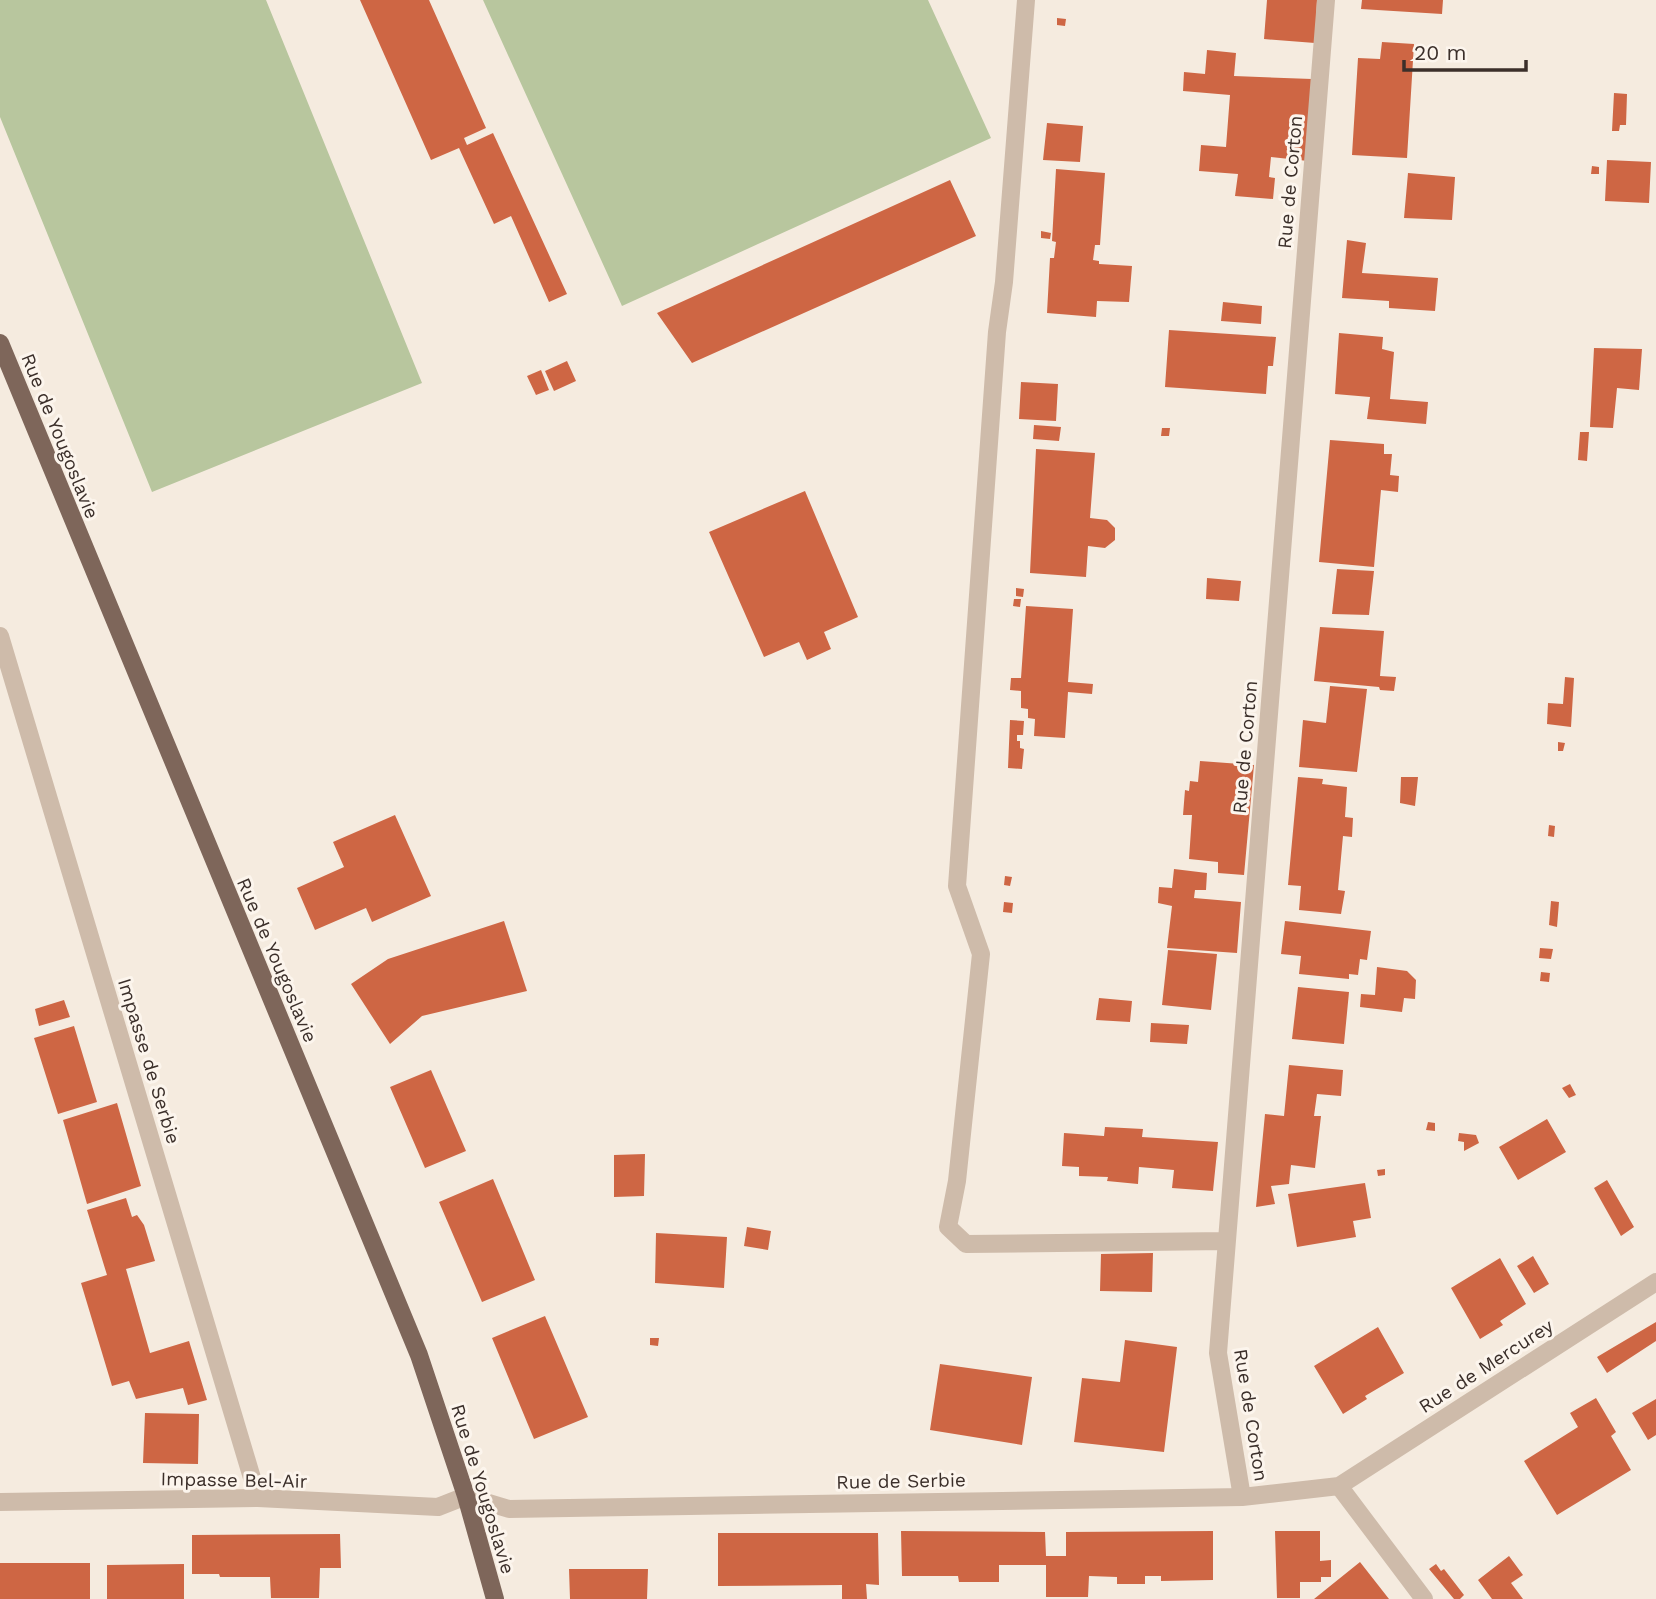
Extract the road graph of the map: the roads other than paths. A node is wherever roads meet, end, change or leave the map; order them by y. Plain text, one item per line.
1 (1026, 0) edge
2 (1326, 0) edge
3 (0, 343) edge
4 (0, 636) edge
5 (1226, 1241) junction
6 (1656, 1282) edge
7 (1339, 1486) junction
8 (466, 1496) junction
9 (1242, 1497) junction
10 (258, 1498) junction
11 (0, 1502) edge
12 (495, 1599) edge
13 (1424, 1599) edge

1 - 5 street
2 - 5 street, Rue de Corton
3 - 8 main road, Rue de Yougoslavie
4 - 10 street, Impasse de Serbie
5 - 9 street, Rue de Corton
6 - 7 street, Rue de Mercurey
7 - 9 street, Rue de Serbie
7 - 13 street
8 - 9 street, Rue de Serbie
8 - 10 street, Impasse Bel-Air
8 - 12 main road, Rue de Yougoslavie
10 - 11 street, Impasse Bel-Air

